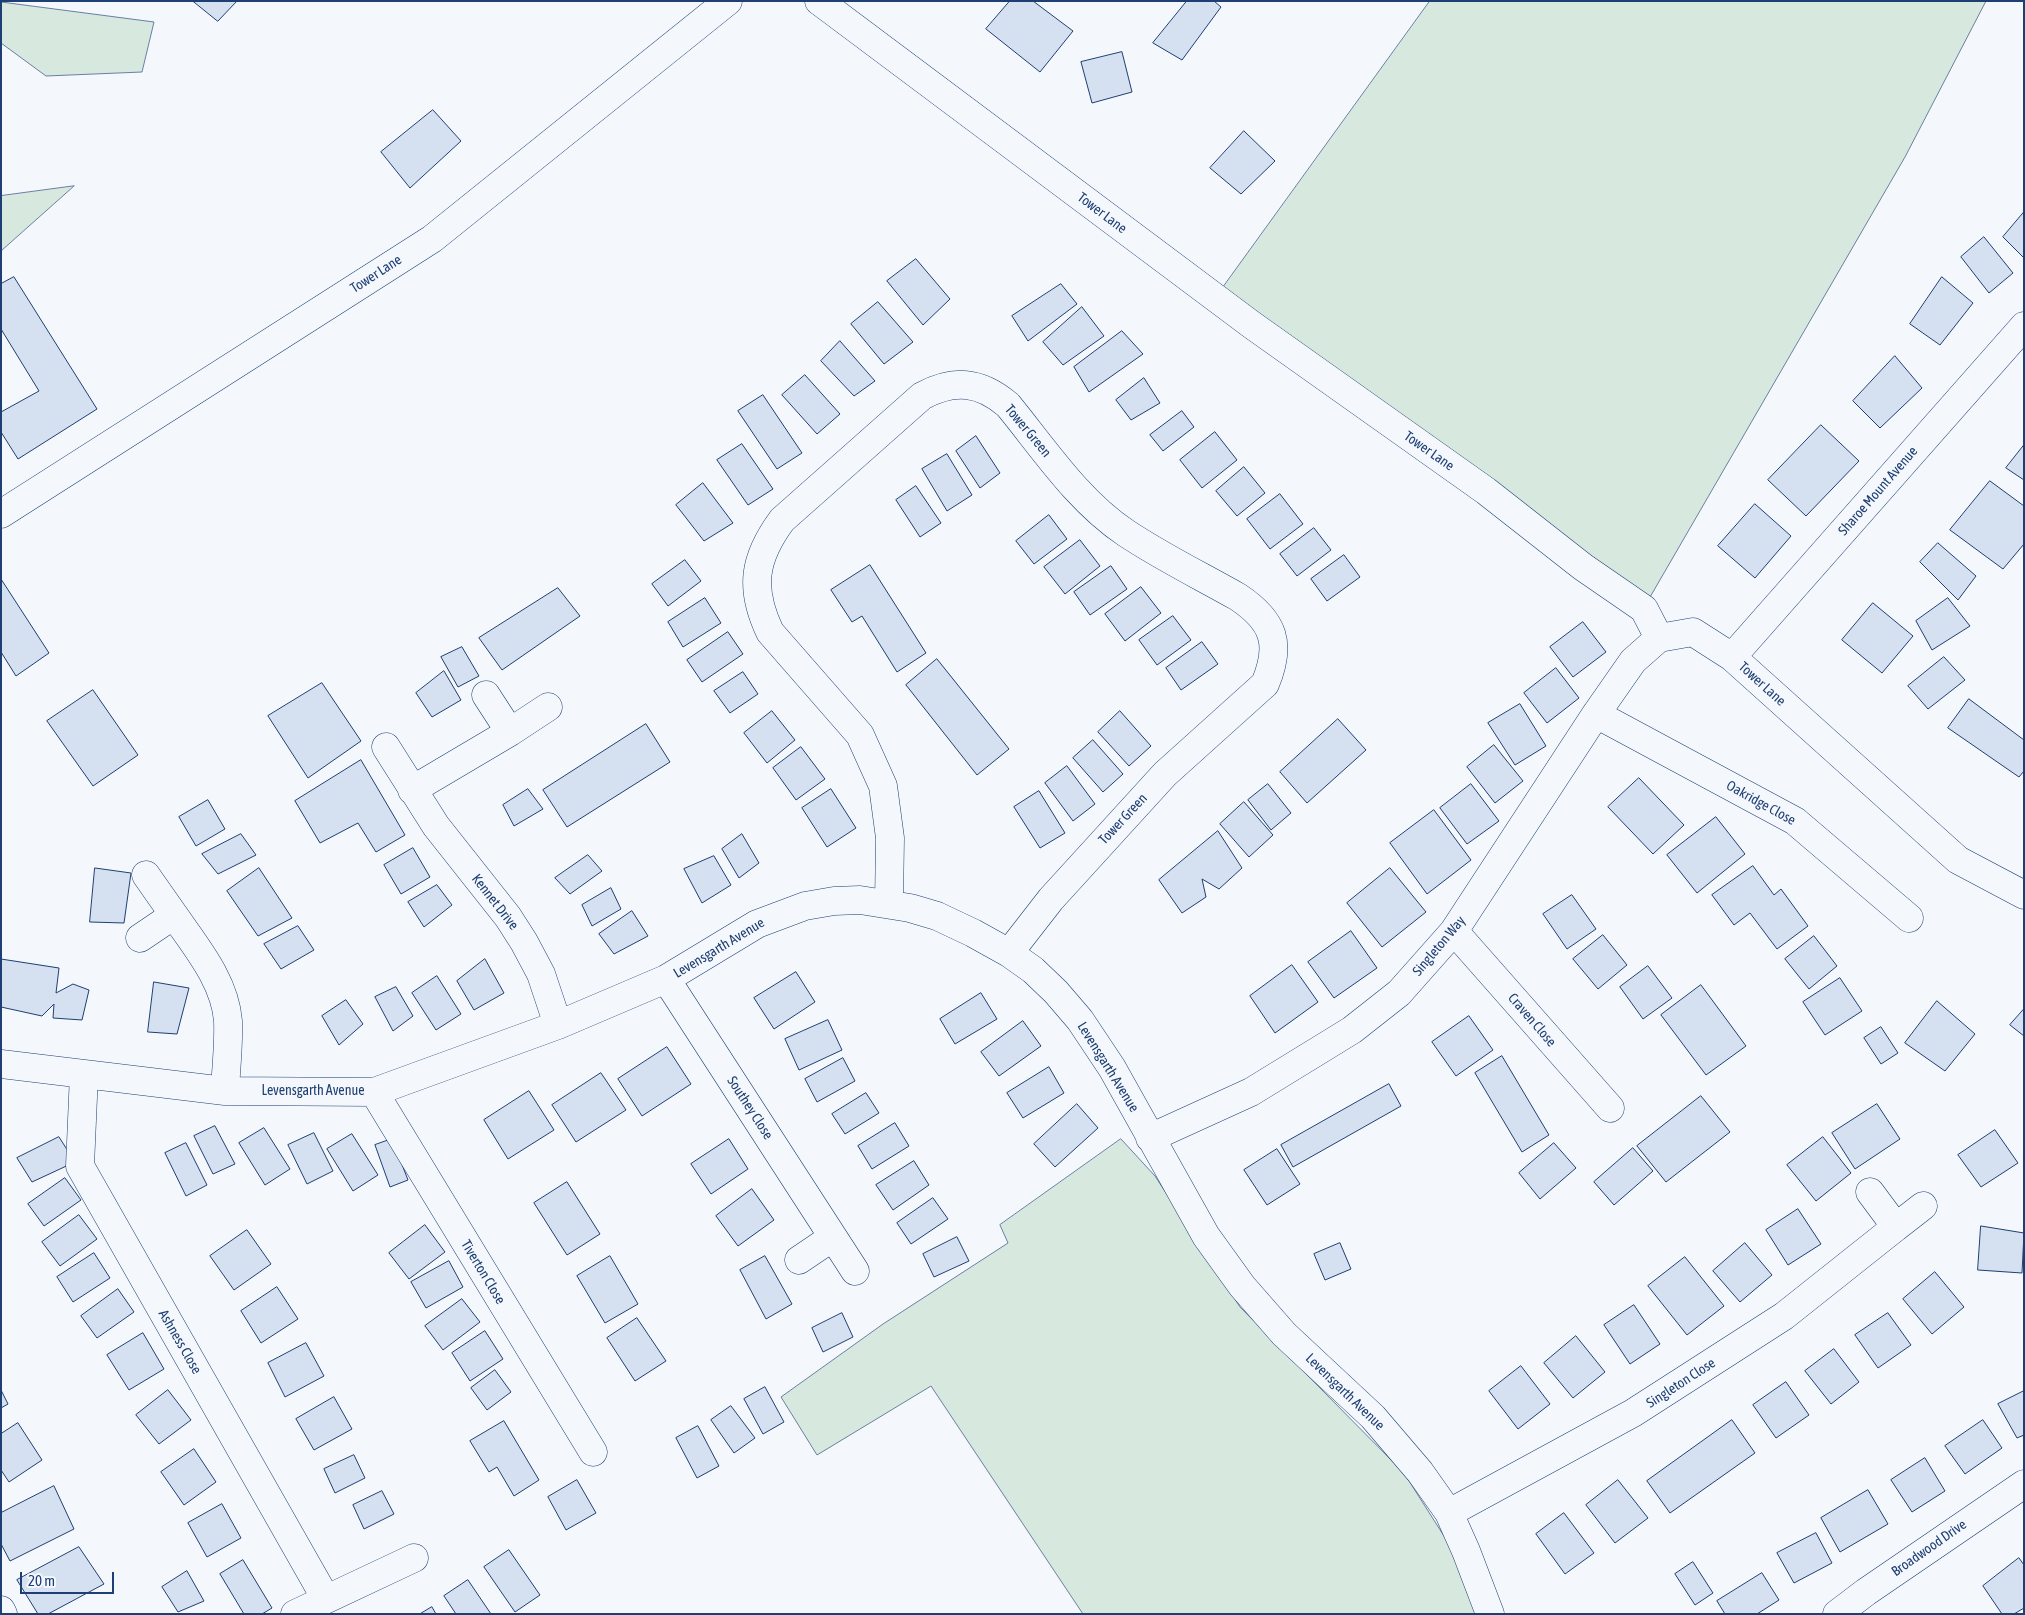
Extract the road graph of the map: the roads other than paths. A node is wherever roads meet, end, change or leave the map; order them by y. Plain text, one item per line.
1 (728, 1) edge
2 (819, 1) edge
3 (2024, 326) edge
4 (1, 514) edge
5 (1659, 638) junction
6 (1732, 657) junction
7 (486, 695) dead end
8 (548, 707) dead end
9 (1596, 714) junction
10 (510, 732) junction
11 (386, 747) dead end
12 (412, 790) junction
13 (146, 875) dead end
14 (2024, 895) edge
15 (889, 904) junction
16 (174, 915) junction
17 (1909, 918) dead end
18 (1454, 931) junction
19 (140, 938) dead end
20 (1009, 953) junction
21 (666, 979) junction
22 (558, 1025) junction
23 (1, 1064) edge
24 (84, 1074) junction
25 (225, 1091) junction
26 (374, 1092) junction
27 (1610, 1108) dead end
28 (1150, 1138) junction
29 (1870, 1192) dead end
30 (1923, 1206) dead end
31 (1896, 1226) junction
32 (833, 1237) junction
33 (799, 1260) dead end
34 (854, 1271) dead end
35 (593, 1452) dead end
36 (2024, 1484) edge
37 (1449, 1513) junction
38 (414, 1558) dead end
39 (326, 1600) junction
40 (1, 1610) edge
41 (3, 1614) edge
42 (295, 1614) edge
43 (1490, 1614) edge
44 (1836, 1614) edge

1 - 4 street, Tower Lane
2 - 5 street, Tower Lane
3 - 6 street, Sharoe Mount Avenue
5 - 6 street, Tower Lane
5 - 9 street, Singleton Way
6 - 14 street, Tower Lane
7 - 10 street
8 - 10 street
9 - 17 street, Oakridge Close
9 - 18 street, Singleton Way
10 - 12 street
11 - 12 street, Kennet Drive
12 - 22 street, Kennet Drive
13 - 16 street
15 - 20 street, Levensgarth Avenue
15 - 20 street, Tower Green
15 - 21 street, Levensgarth Avenue
16 - 19 street
16 - 25 street
18 - 27 street, Craven Close
18 - 28 street, Singleton Way
20 - 28 street, Levensgarth Avenue
21 - 22 street, Levensgarth Avenue
21 - 32 street, Southey Close
22 - 26 street, Levensgarth Avenue
23 - 24 street, Levensgarth Avenue
24 - 25 street, Levensgarth Avenue
24 - 39 street, Ashness Close
25 - 26 street, Levensgarth Avenue
26 - 35 street, Tiverton Close
28 - 37 street, Levensgarth Avenue
29 - 31 street
30 - 31 street, Singleton Close
31 - 37 street, Singleton Close
32 - 33 street
32 - 34 street, Southey Close
36 - 44 street, Broadwood Drive
37 - 43 street, Levensgarth Avenue
38 - 39 street
39 - 42 street
40 - 41 street

